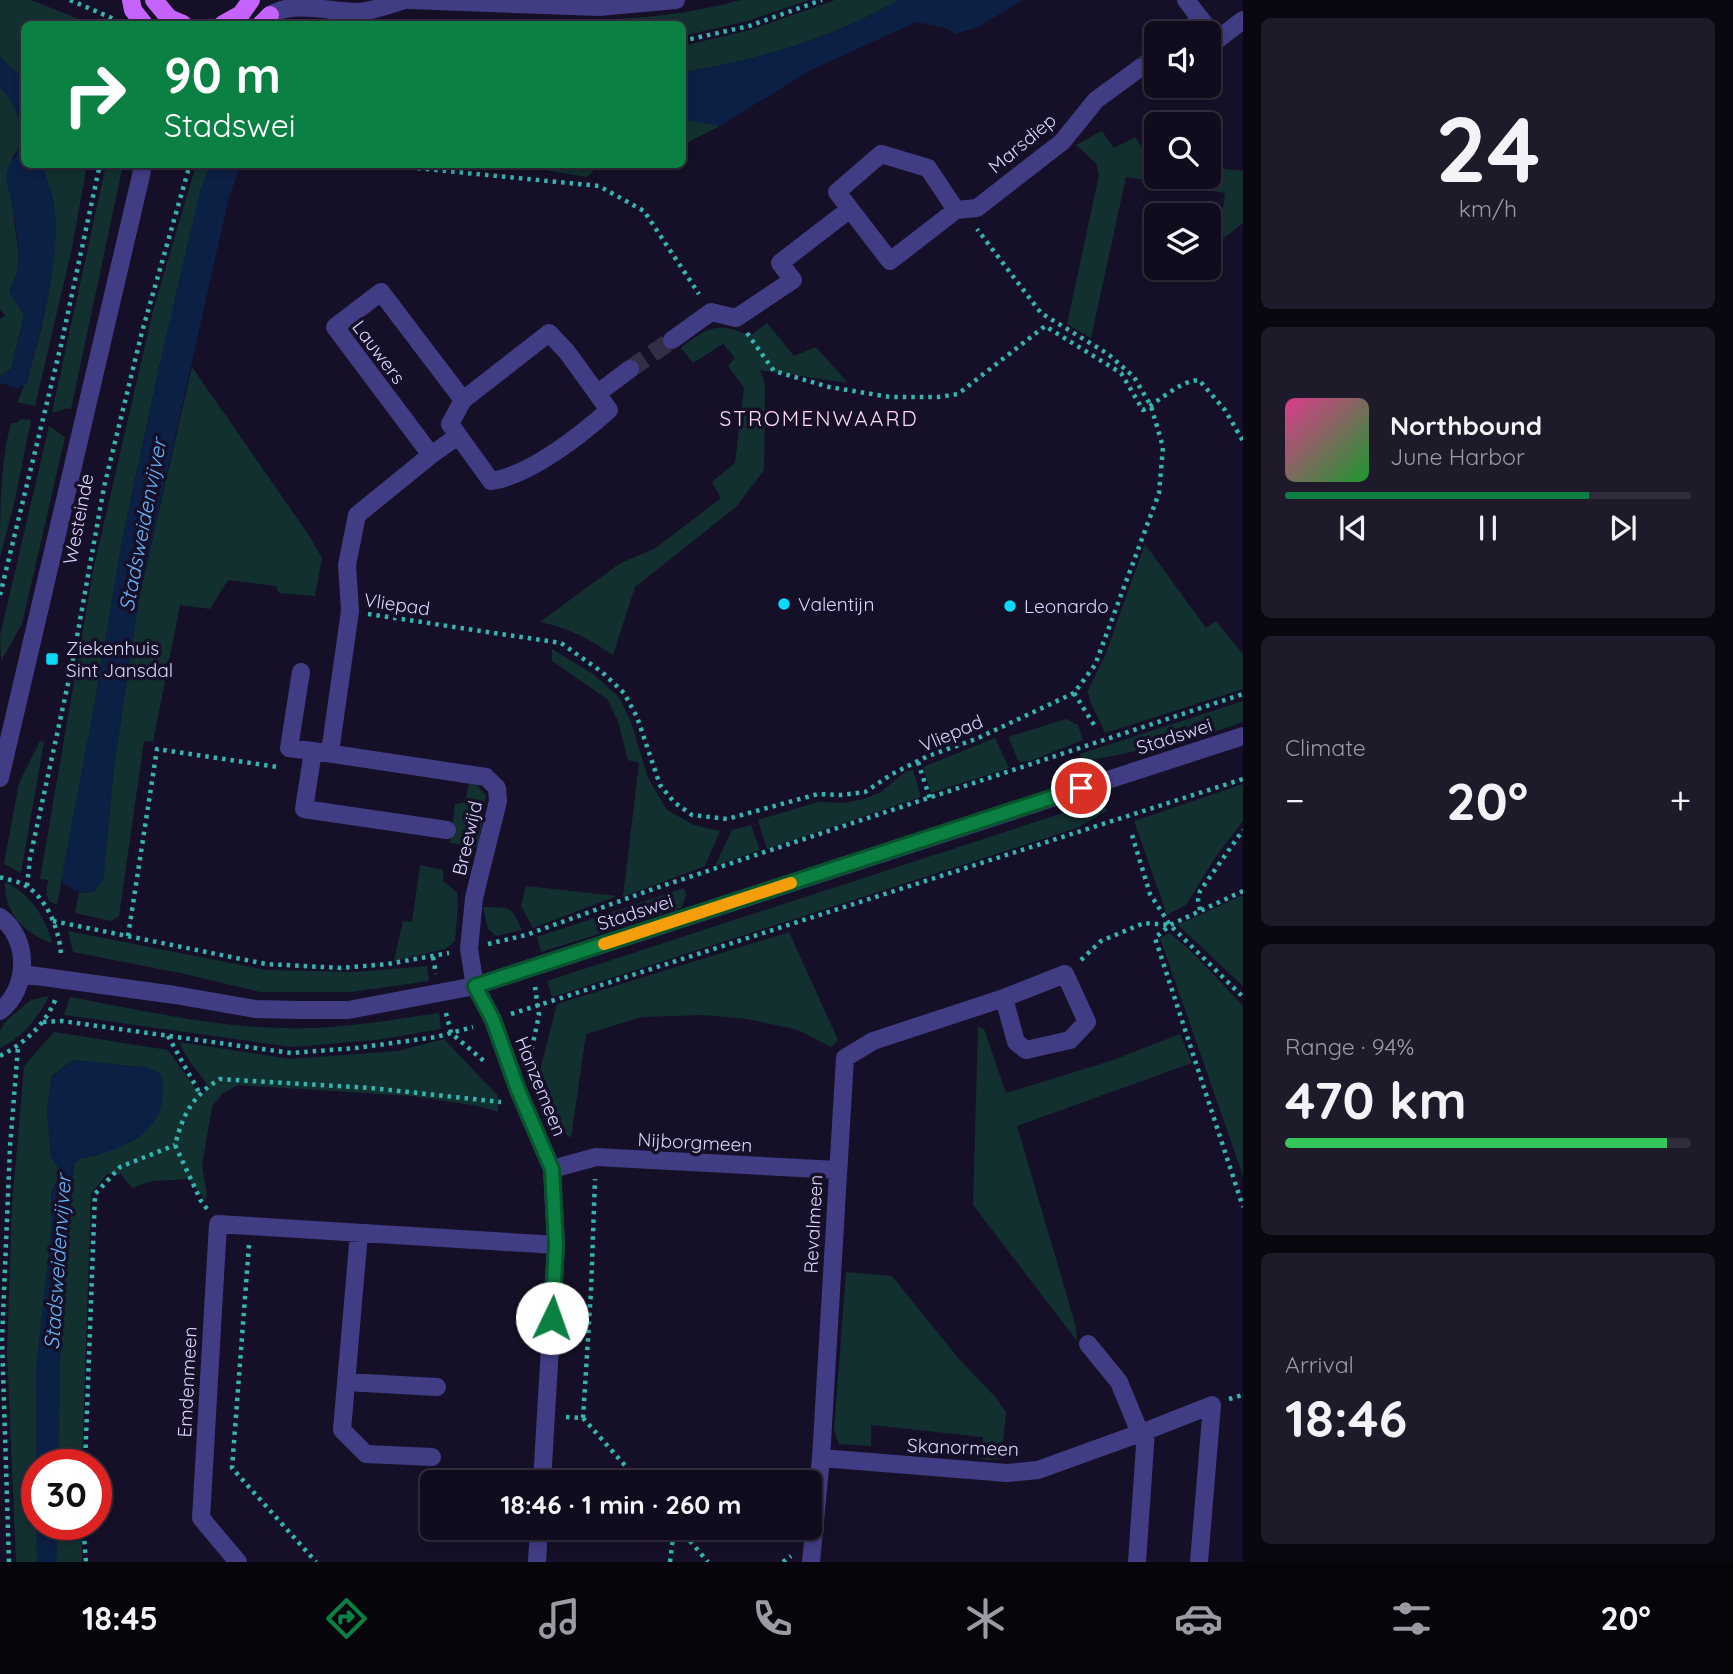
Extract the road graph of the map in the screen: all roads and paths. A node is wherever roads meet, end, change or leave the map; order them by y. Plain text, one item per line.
1 (70, 0) edge
2 (131, 0) edge
3 (154, 0) edge
4 (251, 0) edge
5 (407, 0) edge
6 (676, 0) edge
7 (822, 0) edge
8 (1186, 0) edge
9 (1201, 19) junction
10 (266, 20) edge
11 (1243, 20) edge
12 (117, 21) edge
13 (142, 21) edge
14 (176, 21) edge
15 (228, 21) edge
16 (1198, 21) edge
17 (686, 40) edge
18 (1140, 68) tunnel mouth
19 (99, 168) edge
20 (144, 168) edge
21 (189, 168) edge
22 (416, 168) edge
23 (850, 209) junction
24 (956, 210) junction
25 (711, 312) junction
26 (736, 318) junction
27 (672, 340) tunnel mouth
28 (630, 369) tunnel mouth
29 (598, 393) junction
30 (463, 400) junction
31 (1151, 406) junction
32 (458, 436) junction
33 (1243, 441) edge
34 (431, 455) junction
35 (0, 595) edge
36 (350, 611) junction
37 (301, 672) dead end
38 (1074, 692) junction
39 (1243, 694) edge
40 (1096, 728) dead end
41 (1243, 736) edge
42 (321, 751) junction
43 (918, 762) junction
44 (310, 772) junction
45 (0, 778) edge
46 (1243, 779) edge
47 (447, 830) dead end
48 (1243, 830) edge
49 (1132, 835) dead end
50 (27, 886) dead end
51 (1243, 891) edge
52 (1200, 910) junction
53 (0, 917) edge
54 (1170, 925) junction
55 (128, 936) dead end
56 (522, 936) dead end
57 (433, 957) dead end
58 (531, 968) junction
59 (22, 974) junction
60 (1065, 974) junction
61 (475, 986) junction
62 (441, 992) junction
63 (1243, 997) edge
64 (1004, 998) junction
65 (539, 1006) junction
66 (0, 1011) edge
67 (493, 1020) junction
68 (43, 1022) dead end
69 (451, 1033) junction
70 (167, 1035) junction
71 (18, 1047) dead end
72 (489, 1065) dead end
73 (200, 1093) junction
74 (521, 1098) junction
75 (176, 1145) junction
76 (596, 1157) junction
77 (552, 1169) junction
78 (837, 1170) junction
79 (1243, 1207) edge
80 (218, 1224) junction
81 (251, 1226) junction
82 (359, 1233) junction
83 (556, 1245) junction
84 (1088, 1345) dead end
85 (346, 1382) junction
86 (437, 1387) dead end
87 (547, 1415) junction
88 (583, 1418) junction
89 (1143, 1432) junction
90 (86, 1449) edge
91 (432, 1457) dead end
92 (821, 1458) junction
93 (543, 1470) edge
94 (628, 1470) edge
95 (84, 1540) edge
96 (538, 1540) edge
97 (675, 1540) edge
98 (688, 1540) edge
99 (9, 1562) edge
100 (86, 1562) edge
101 (238, 1562) edge
102 (316, 1562) edge
103 (537, 1562) edge
104 (670, 1562) edge
105 (708, 1562) edge
106 (811, 1562) edge
107 (1137, 1562) edge
108 (1199, 1562) edge

1 - 12 path
2 - 13 main road
3 - 14 main road
4 - 15 main road
5 - 6 street
5 - 10 street
7 - 17 path
8 - 9 street
9 - 11 street
9 - 16 street
18 - 24 street, Marsdiep
19 - 35 path
20 - 45 street, Westeinde
21 - 50 path, Westeinde
22 - 25 path
23 - 24 street, Marsdiep
23 - 24 street
23 - 26 street
24 - 31 path, Vliepad
25 - 26 street
25 - 27 street
26 - 31 path
28 - 29 street
29 - 30 street
29 - 32 street
30 - 32 street
30 - 34 street, Lauwers
31 - 33 path
31 - 38 path, Vliepad
32 - 34 street
34 - 36 street
36 - 42 street, Breewijd
36 - 43 path, Vliepad
37 - 42 street, Breewijd
38 - 40 path
38 - 43 path, Vliepad
39 - 43 path, Stadswei
41 - 58 street, Stadswei
42 - 44 street, Breewijd
42 - 61 street, Breewijd
44 - 47 street, Breewijd
44 - 55 path
46 - 65 path
48 - 52 path
49 - 54 path
51 - 52 path
52 - 54 path
53 - 59 street
54 - 60 path
54 - 63 path
54 - 79 path
56 - 58 path
57 - 62 path
58 - 61 street, Stadswei
58 - 65 path
59 - 62 street, Stadswei
59 - 66 street
60 - 64 street, Revalmeen
60 - 64 street
61 - 62 street, Stadswei
61 - 67 street, Hanzemeen
62 - 69 path
64 - 78 street, Revalmeen
65 - 67 path
65 - 74 path
67 - 69 path
67 - 74 street, Hanzemeen
68 - 70 path
69 - 70 path
69 - 72 path
70 - 73 path
71 - 99 path
73 - 74 path
73 - 75 path
74 - 77 street, Hanzemeen
75 - 80 path
75 - 90 path
76 - 77 street, Nijborgmeen
76 - 78 street, Nijborgmeen
76 - 88 path
77 - 83 street, Hanzemeen
78 - 92 street, Revalmeen
80 - 81 street
80 - 101 street, Emdenmeen
81 - 82 street
81 - 102 path
82 - 83 street
82 - 85 street
83 - 87 street, Hanzemeen
84 - 89 street
85 - 86 street
85 - 91 street
87 - 88 path
87 - 93 street, Hanzemeen
88 - 94 path
89 - 92 street, Skanormeen
89 - 107 street
89 - 108 street, Skanormeen
92 - 106 street, Revalmeen
95 - 100 path
96 - 103 street
97 - 104 path
98 - 105 path

